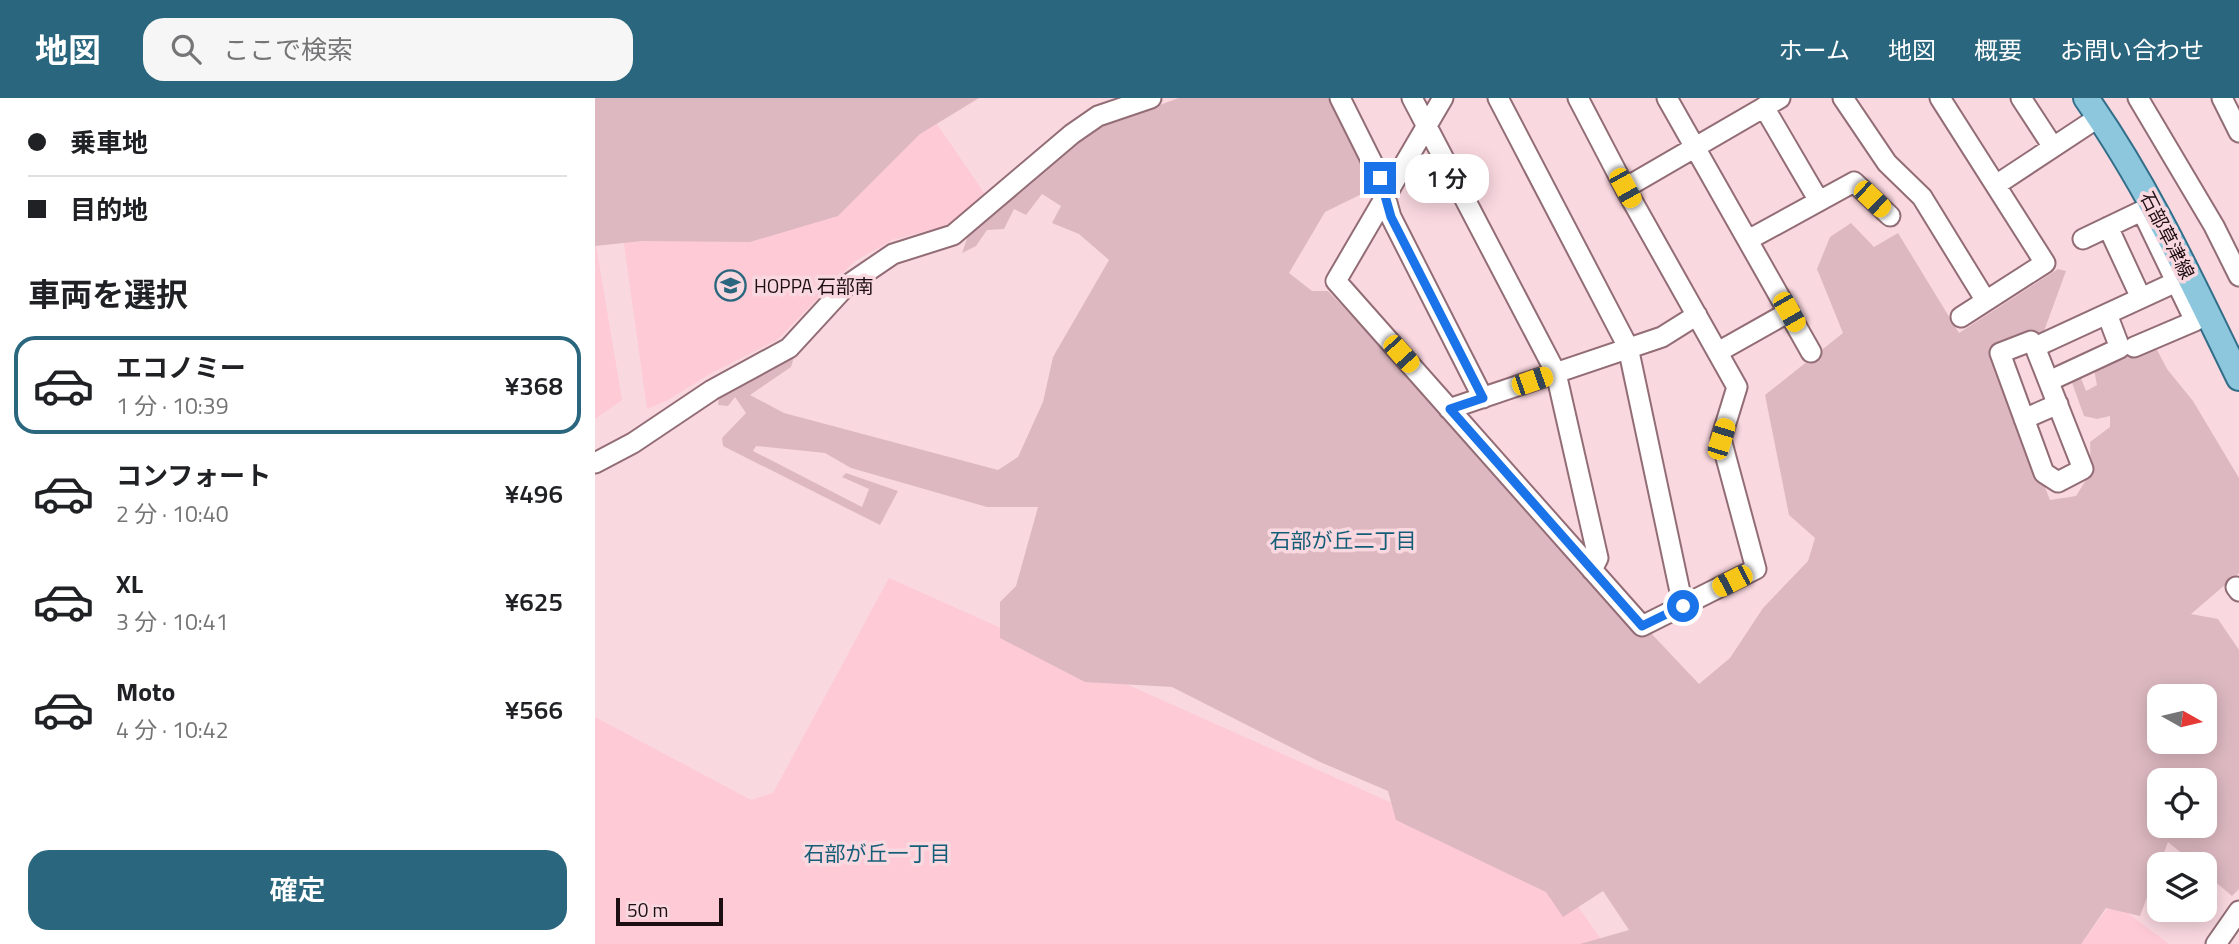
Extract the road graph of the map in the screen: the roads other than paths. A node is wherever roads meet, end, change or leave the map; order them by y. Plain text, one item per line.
1 (1151, 98) edge
2 (1340, 98) edge
3 (1412, 98) edge
4 (1443, 98) edge
5 (1498, 98) edge
6 (1578, 98) edge
7 (1667, 98) edge
8 (1843, 98) edge
9 (1940, 98) edge
10 (2021, 98) edge
11 (2138, 98) edge
12 (1772, 103) edge
13 (2230, 105) edge
14 (2093, 107) edge
15 (1426, 126) junction
16 (2239, 132) edge
17 (1695, 147) junction
18 (2053, 147) junction
19 (1996, 185) junction
20 (1625, 188) junction
21 (1385, 197) junction
22 (1819, 201) junction
23 (2148, 208) junction
24 (1890, 216) dead end
25 (2108, 227) junction
26 (2083, 239) dead end
27 (1748, 240) junction
28 (2239, 276) edge
29 (2183, 279) junction
30 (2141, 298) junction
31 (1986, 301) junction
32 (1789, 312) junction
33 (2107, 314) junction
34 (1697, 316) junction
35 (1961, 317) dead end
36 (1628, 347) junction
37 (2035, 347) junction
38 (2134, 347) dead end
39 (1718, 352) junction
40 (1811, 352) dead end
41 (1556, 373) junction
42 (2239, 378) edge
43 (2049, 382) junction
44 (1483, 398) junction
45 (2058, 404) junction
46 (1450, 409) junction
47 (2024, 419) junction
48 (595, 463) edge
49 (1592, 570) junction
50 (1683, 606) junction
51 (2239, 911) edge
52 (2216, 944) edge

1 - 48 street
2 - 21 street
3 - 15 street
4 - 15 street
5 - 36 street
6 - 20 street
7 - 17 street
8 - 31 street
9 - 19 street
10 - 18 street
11 - 28 street
12 - 17 street
12 - 22 street
13 - 16 street
14 - 18 street
14 - 23 main road, 石部草津線
15 - 21 street
15 - 41 street
17 - 20 street
17 - 27 street
18 - 19 street
19 - 31 street
20 - 34 street
21 - 44 street
21 - 46 street
22 - 24 street
22 - 27 street
23 - 25 street
23 - 29 main road, 石部草津線
25 - 26 street
25 - 30 street
27 - 32 street
29 - 30 street
29 - 38 street
29 - 42 main road, 石部草津線
30 - 33 street
31 - 35 street
32 - 39 street
32 - 40 street
33 - 37 street
33 - 43 street
34 - 36 street
34 - 39 street
36 - 41 street
36 - 50 street
37 - 43 street
37 - 47 street
39 - 50 street
41 - 44 street
41 - 49 street
43 - 45 street
44 - 46 street
45 - 47 street
45 - 47 street
46 - 49 street
49 - 50 street
51 - 52 street

